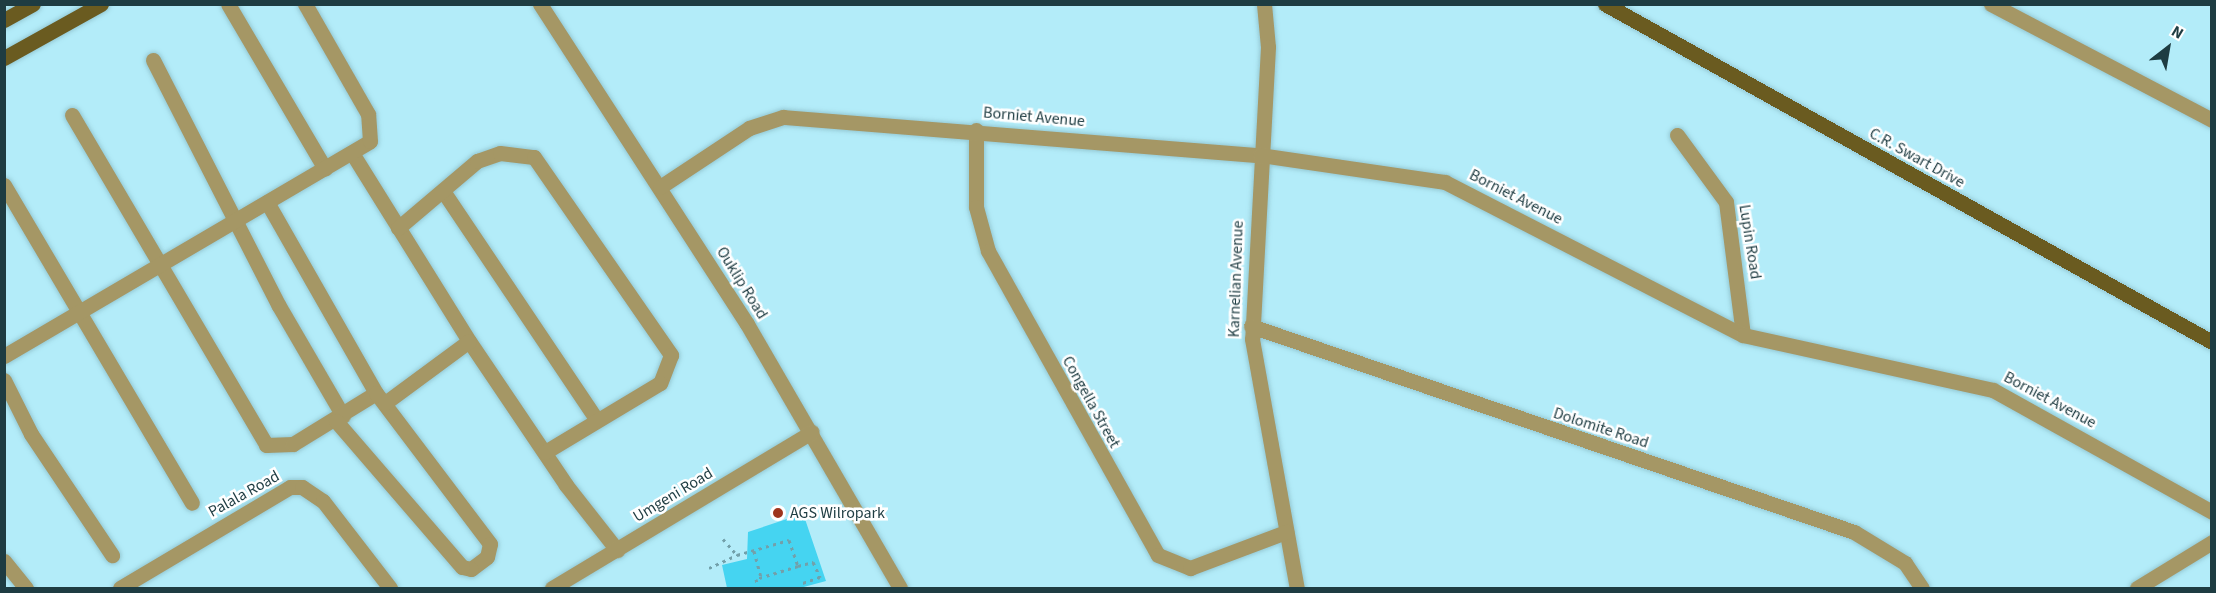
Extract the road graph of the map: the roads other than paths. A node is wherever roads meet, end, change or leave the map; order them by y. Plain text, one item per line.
1 (33, 4) edge
2 (101, 4) edge
3 (228, 4) edge
4 (305, 4) edge
5 (540, 4) edge
6 (1264, 4) edge
7 (1605, 4) edge
8 (1991, 4) edge
9 (4, 20) edge
10 (4, 58) edge
11 (153, 60) dead end
12 (72, 115) dead end
13 (2211, 120) edge
14 (976, 130) junction
15 (1677, 135) dead end
16 (352, 153) junction
17 (1260, 154) junction
18 (325, 169) junction
19 (4, 185) edge
20 (660, 187) junction
21 (443, 190) junction
22 (267, 202) junction
23 (236, 219) junction
24 (398, 228) junction
25 (154, 263) junction
26 (77, 313) junction
27 (1251, 326) junction
28 (1743, 335) junction
29 (469, 340) junction
30 (2211, 342) edge
31 (4, 356) edge
32 (4, 380) edge
33 (380, 398) junction
34 (340, 419) junction
35 (597, 420) junction
36 (812, 432) junction
37 (544, 452) junction
38 (192, 503) dead end
39 (2211, 512) edge
40 (1286, 532) junction
41 (2211, 543) edge
42 (617, 550) junction
43 (111, 555) dead end
44 (4, 561) edge
45 (26, 588) edge
46 (120, 588) edge
47 (390, 588) edge
48 (552, 588) edge
49 (900, 588) edge
50 (1297, 588) edge
51 (1922, 588) edge
52 (2137, 588) edge

1 - 9 main road
2 - 10 main road
3 - 18 street
4 - 16 street
5 - 20 street, Ouklip Road
6 - 17 street, Karnelian Avenue
7 - 30 main road, C.R. Swart Drive
8 - 13 street
11 - 23 street
12 - 25 street
14 - 17 street, Borniet Avenue
14 - 20 street, Borniet Avenue
14 - 40 street, Congella Street
15 - 28 street, Lupin Road
16 - 18 street
16 - 24 street
17 - 27 street, Karnelian Avenue
17 - 28 street, Borniet Avenue
18 - 22 street
19 - 26 street
20 - 36 street, Ouklip Road
21 - 24 street
21 - 35 street
21 - 35 street
22 - 23 street
22 - 33 street
23 - 25 street
23 - 34 street
24 - 29 street
25 - 26 street
25 - 34 street
26 - 31 street
26 - 38 street
27 - 40 street, Karnelian Avenue
27 - 51 street, Dolomite Road
28 - 39 street, Borniet Avenue
29 - 33 street
29 - 37 street
32 - 43 street
33 - 34 street
33 - 34 street
35 - 37 street
36 - 42 street, Umgeni Road
36 - 49 street, Ouklip Road
37 - 42 street
40 - 50 street, Karnelian Avenue
41 - 52 street
42 - 48 street, Umgeni Road
44 - 45 street
46 - 47 street, Palala Road

